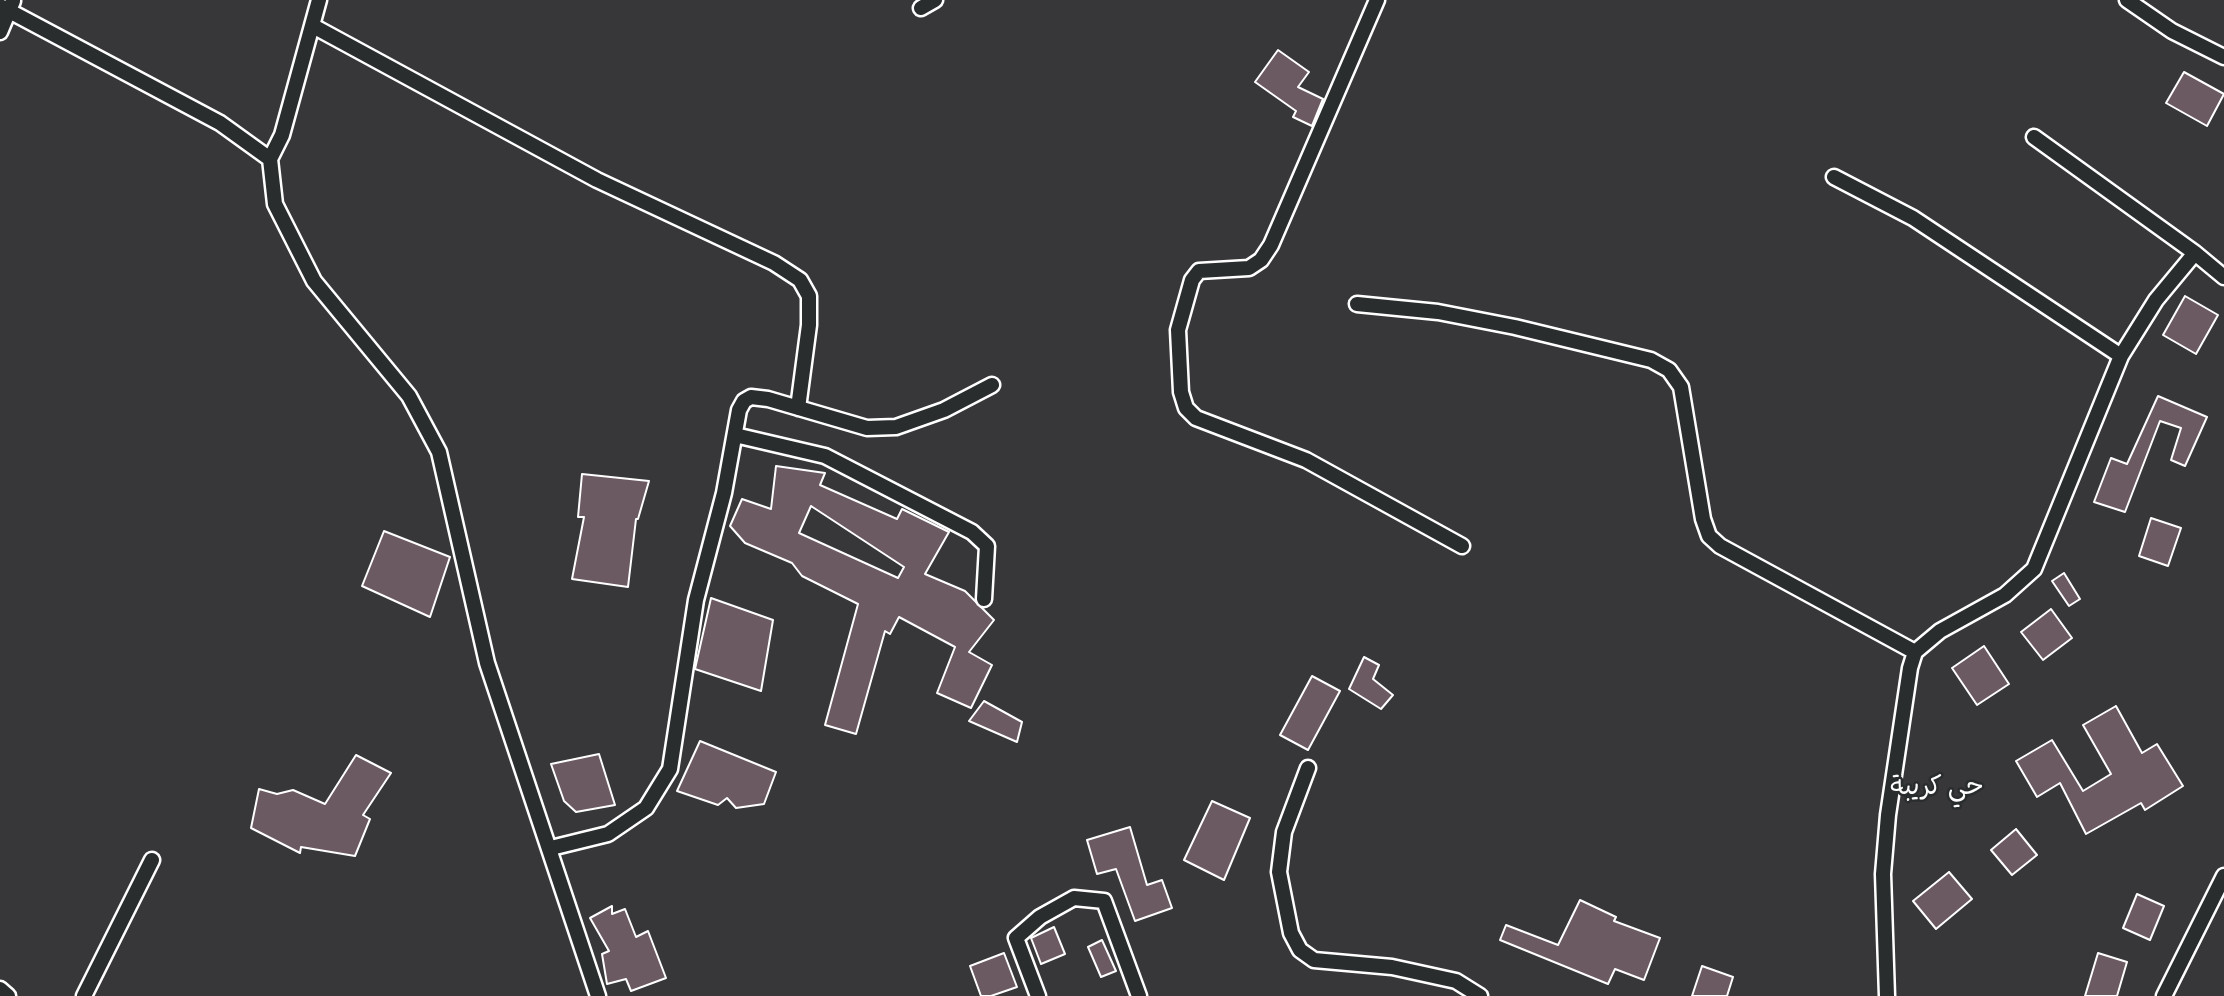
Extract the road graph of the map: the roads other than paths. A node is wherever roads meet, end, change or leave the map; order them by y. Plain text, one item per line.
1 (318, 0) edge
2 (935, 0) edge
3 (1377, 0) edge
4 (2127, 0) edge
5 (8, 5) edge
6 (921, 8) dead end
7 (313, 26) junction
8 (0, 32) edge
9 (2224, 57) edge
10 (2034, 137) dead end
11 (270, 159) junction
12 (1834, 177) dead end
13 (2195, 253) junction
14 (2224, 277) edge
15 (1357, 304) dead end
16 (2121, 356) junction
17 (992, 385) dead end
18 (797, 408) junction
19 (735, 435) junction
20 (1462, 545) dead end
21 (984, 599) dead end
22 (1915, 652) junction
23 (1308, 768) dead end
24 (551, 848) junction
25 (152, 860) dead end
26 (2223, 883) edge
27 (0, 989) edge
28 (8, 996) edge
29 (84, 996) edge
30 (598, 996) edge
31 (1038, 996) edge
32 (1139, 996) edge
33 (1480, 996) edge
34 (1887, 996) edge
35 (2164, 996) edge

1 - 7 street
2 - 6 street
3 - 20 street
4 - 9 street
5 - 8 street
5 - 11 street
7 - 11 street
7 - 18 street
10 - 13 street
11 - 24 street
12 - 16 street
13 - 14 street
13 - 16 street
15 - 22 street
16 - 22 street
17 - 18 street
18 - 19 street
19 - 21 street
19 - 24 street
22 - 34 street
23 - 33 street
24 - 30 street
25 - 29 street
26 - 35 street
27 - 28 street
31 - 32 street

